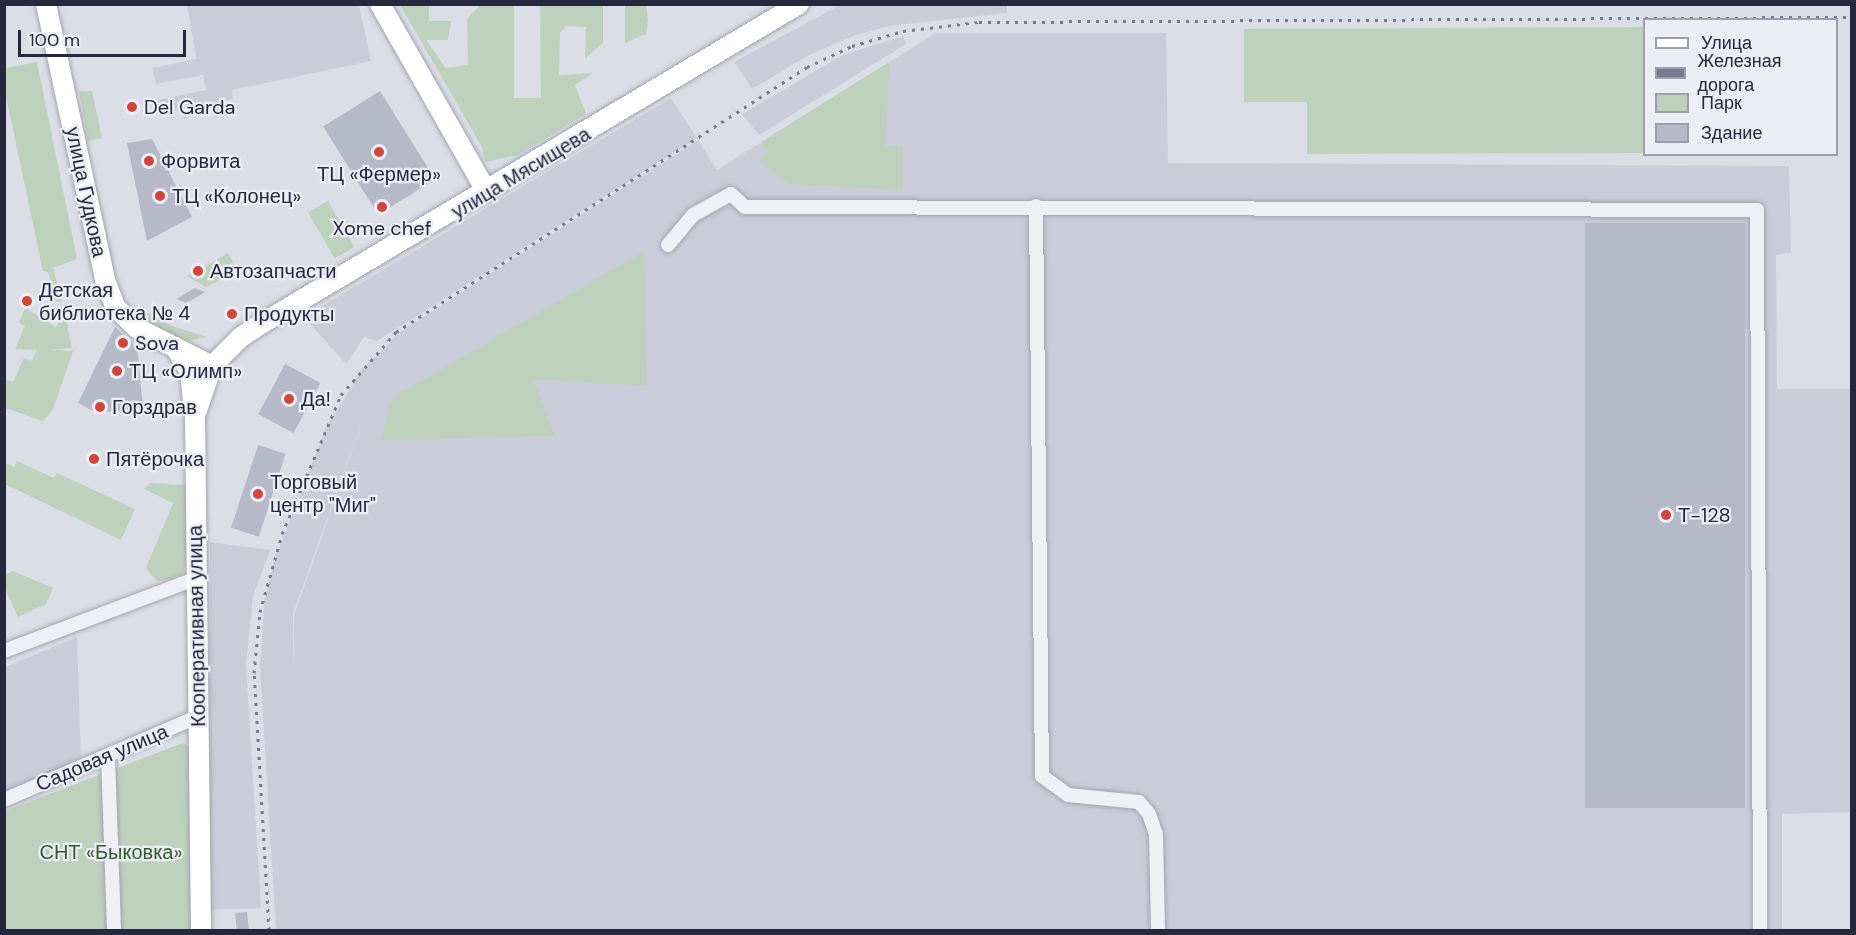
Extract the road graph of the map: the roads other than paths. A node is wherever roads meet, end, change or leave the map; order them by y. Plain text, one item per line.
1 (46, 4) edge
2 (380, 4) edge
3 (799, 4) edge
4 (487, 192) junction
5 (1036, 206) junction
6 (668, 245) dead end
7 (241, 337) junction
8 (175, 347) junction
9 (212, 366) junction
10 (195, 416) junction
11 (197, 578) junction
12 (4, 651) edge
13 (200, 716) junction
14 (108, 756) junction
15 (4, 800) edge
16 (114, 930) edge
17 (201, 930) edge
18 (1158, 930) edge
19 (1760, 930) edge

1 - 8 main road, улица Гудкова
2 - 4 main road
3 - 4 main road, улица Мясищева
4 - 7 main road, улица Мясищева
5 - 6 street
5 - 18 street
5 - 19 street
7 - 8 main road, улица Гудкова
7 - 9 main road, Кооперативная улица
8 - 9 main road, улица Гудкова
8 - 10 main road
9 - 10 main road, Кооперативная улица
10 - 11 main road, Кооперативная улица
11 - 12 street
11 - 13 main road, Кооперативная улица
13 - 14 street, Садовая улица
13 - 17 main road, Кооперативная улица
14 - 15 street, Садовая улица
14 - 16 street

